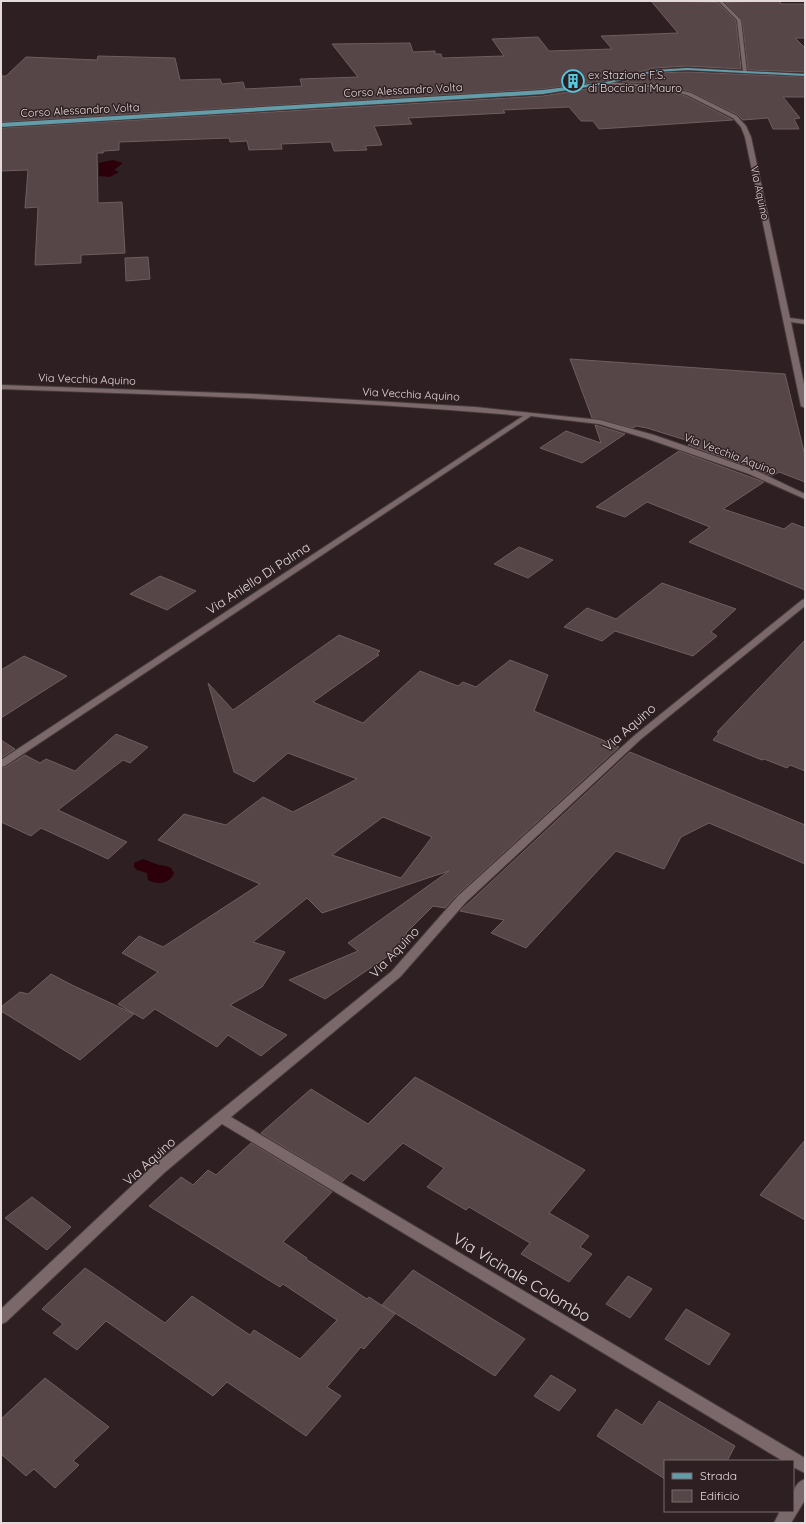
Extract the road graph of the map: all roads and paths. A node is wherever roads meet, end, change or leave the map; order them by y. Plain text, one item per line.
1 (720, 1) edge
2 (745, 72) junction
3 (805, 75) edge
4 (606, 83) junction
5 (1, 125) edge
6 (787, 320) junction
7 (805, 322) edge
8 (1, 387) edge
9 (805, 406) edge
10 (530, 414) junction
11 (805, 498) edge
12 (805, 602) edge
13 (1, 764) edge
14 (222, 1118) junction
15 (1, 1318) edge
16 (805, 1466) edge
17 (805, 1486) edge
18 (794, 1503) edge
19 (788, 1512) edge
20 (782, 1523) edge

1 - 2 street
2 - 3 main road, Corso Alessandro Volta
2 - 4 main road, Corso Alessandro Volta
4 - 5 main road, Corso Alessandro Volta
4 - 6 street, Via Aquino
6 - 7 street
6 - 9 street, Via Aquino
8 - 10 street, Via Vecchia Aquino
10 - 11 street, Via Vecchia Aquino
10 - 13 street, Via Aniello Di Palma
12 - 14 street, Via Aquino
14 - 15 street, Via Aquino
14 - 16 street, Via Vicinale Colombo
17 - 18 street
19 - 20 street

